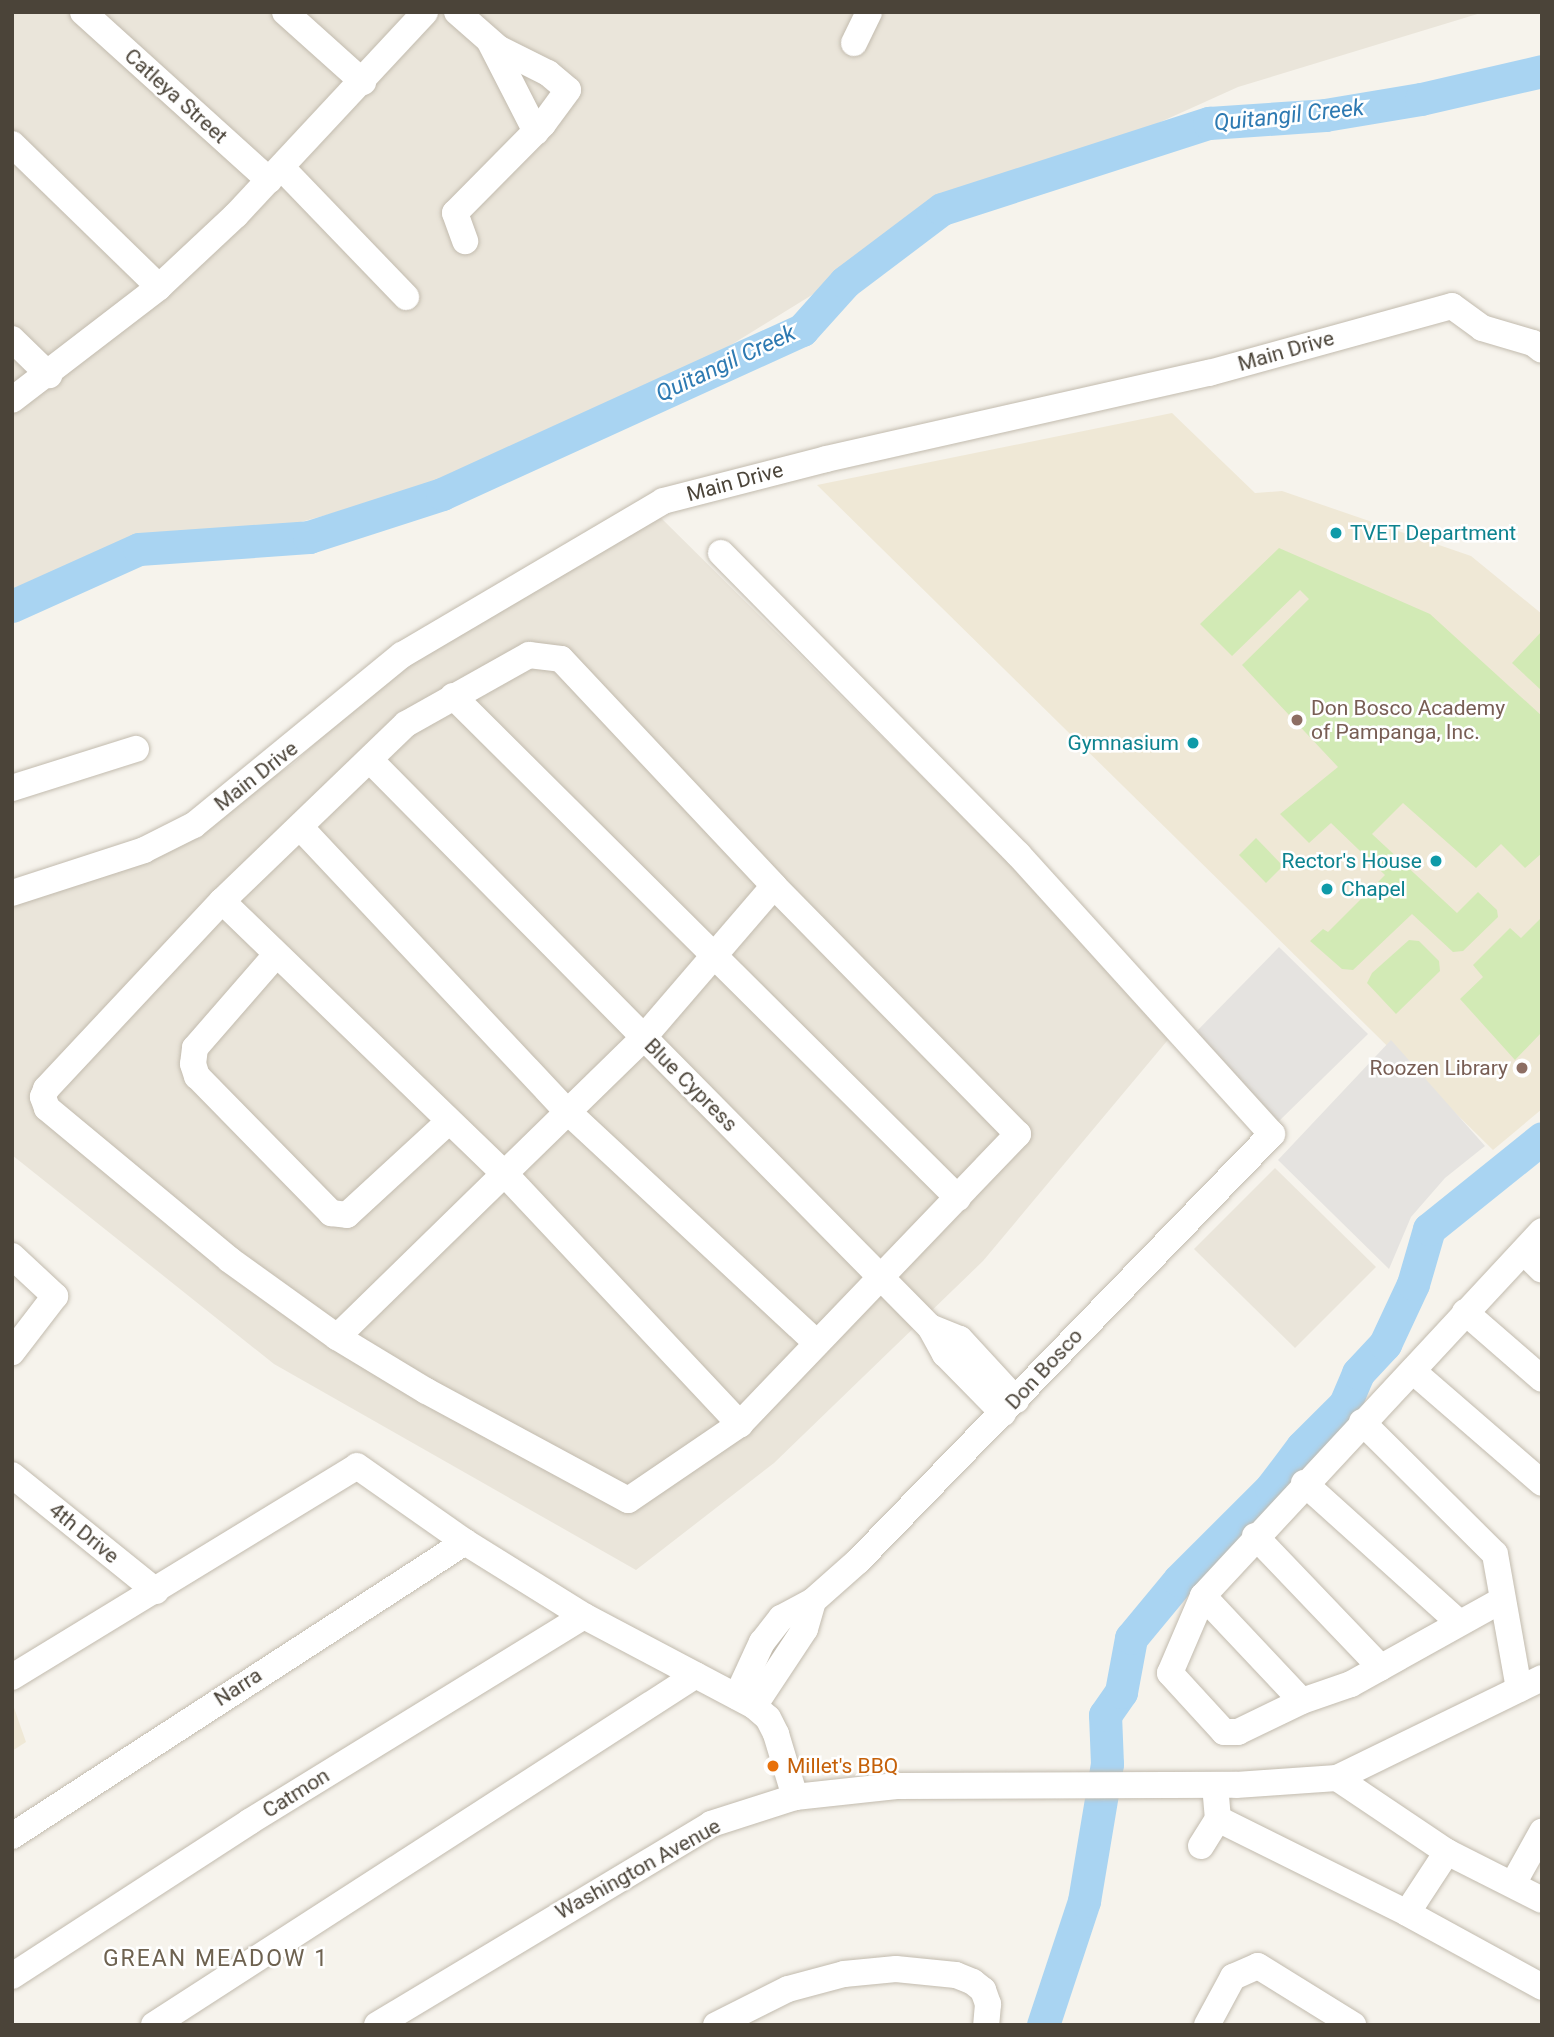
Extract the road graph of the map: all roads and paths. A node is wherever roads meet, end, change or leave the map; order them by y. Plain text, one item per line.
1 (285, 12) edge
2 (425, 12) edge
3 (457, 12) edge
4 (869, 12) edge
5 (96, 16) edge
6 (490, 43) junction
7 (854, 43) dead end
8 (363, 82) junction
9 (536, 132) junction
10 (12, 144) edge
11 (276, 174) junction
12 (465, 241) dead end
13 (159, 286) junction
14 (406, 298) dead end
15 (12, 339) edge
16 (1542, 350) edge
17 (49, 375) junction
18 (12, 400) edge
19 (721, 553) dead end
20 (453, 696) junction
21 (136, 749) dead end
22 (370, 760) junction
23 (12, 788) edge
24 (300, 827) junction
25 (774, 886) junction
26 (12, 893) edge
27 (222, 901) junction
28 (275, 956) junction
29 (715, 958) junction
30 (644, 1037) junction
31 (567, 1111) junction
32 (448, 1122) junction
33 (504, 1172) junction
34 (958, 1198) junction
35 (1542, 1231) edge
36 (12, 1256) edge
37 (1533, 1261) edge
38 (882, 1277) junction
39 (1465, 1312) junction
40 (337, 1337) junction
41 (817, 1343) junction
42 (12, 1352) edge
43 (1415, 1373) junction
44 (1542, 1379) edge
45 (1010, 1407) junction
46 (1362, 1422) junction
47 (740, 1424) junction
48 (12, 1475) edge
49 (1304, 1482) junction
50 (1542, 1483) edge
51 (1255, 1536) junction
52 (465, 1542) junction
53 (156, 1591) junction
54 (1203, 1596) junction
55 (1502, 1600) junction
56 (584, 1616) junction
57 (1458, 1621) junction
58 (1381, 1668) junction
59 (696, 1675) junction
60 (12, 1677) edge
61 (1530, 1683) edge
62 (1301, 1700) junction
63 (745, 1701) junction
64 (1338, 1778) junction
65 (1215, 1785) junction
66 (795, 1797) junction
67 (1218, 1819) junction
68 (1542, 1832) edge
69 (12, 1836) edge
70 (1200, 1846) dead end
71 (1447, 1852) junction
72 (1513, 1884) junction
73 (1542, 1900) edge
74 (1407, 1913) junction
75 (12, 1976) edge
76 (1542, 1987) edge
77 (1325, 2018) edge
78 (986, 2022) edge
79 (154, 2025) edge
80 (377, 2025) edge
81 (716, 2025) edge
82 (1207, 2025) edge
83 (1353, 2025) edge

1 - 8 street
2 - 8 street
3 - 6 street
4 - 7 street
5 - 11 street, Catleya Street
6 - 9 street
6 - 9 street
8 - 11 street
9 - 12 street
10 - 13 street
11 - 13 street
11 - 14 street, Catleya Street
13 - 17 street
15 - 17 street
16 - 26 street, Main Drive
17 - 18 street
19 - 45 street, Don Bosco
20 - 22 street
20 - 25 street
20 - 29 street
21 - 23 street
22 - 24 street
22 - 30 street, Blue Cypress
24 - 27 street
24 - 31 street
25 - 29 street
25 - 34 street
27 - 28 street
27 - 40 street
28 - 32 street
28 - 32 street
29 - 30 street
29 - 34 street
30 - 31 street
30 - 38 street, Blue Cypress
31 - 33 street
31 - 41 street
32 - 33 street
33 - 40 street
33 - 47 street
34 - 38 street
35 - 37 street
36 - 42 street
37 - 39 street
38 - 41 street
38 - 45 street, Blue Cypress
39 - 43 street
39 - 44 street
40 - 47 street
41 - 47 street
43 - 46 street
43 - 50 street
45 - 63 street, Don Bosco
46 - 49 street
46 - 55 street
48 - 53 street, 4th Drive
49 - 51 street
49 - 57 street
51 - 54 street
51 - 58 street
52 - 53 street
52 - 56 street
52 - 69 street, Narra
53 - 60 street
54 - 62 street
54 - 62 street
55 - 57 street
55 - 61 street
56 - 59 street
56 - 75 street, Catmon
57 - 58 street
58 - 62 street
59 - 63 street
59 - 79 street
61 - 64 street
63 - 66 street
64 - 65 street, Washington Avenue
64 - 71 street
65 - 66 street, Washington Avenue
65 - 67 street
66 - 80 street, Washington Avenue
67 - 70 street
67 - 74 street
68 - 72 street
71 - 72 street
71 - 74 street
72 - 73 street
74 - 76 street
77 - 82 street
77 - 83 street
78 - 81 street

